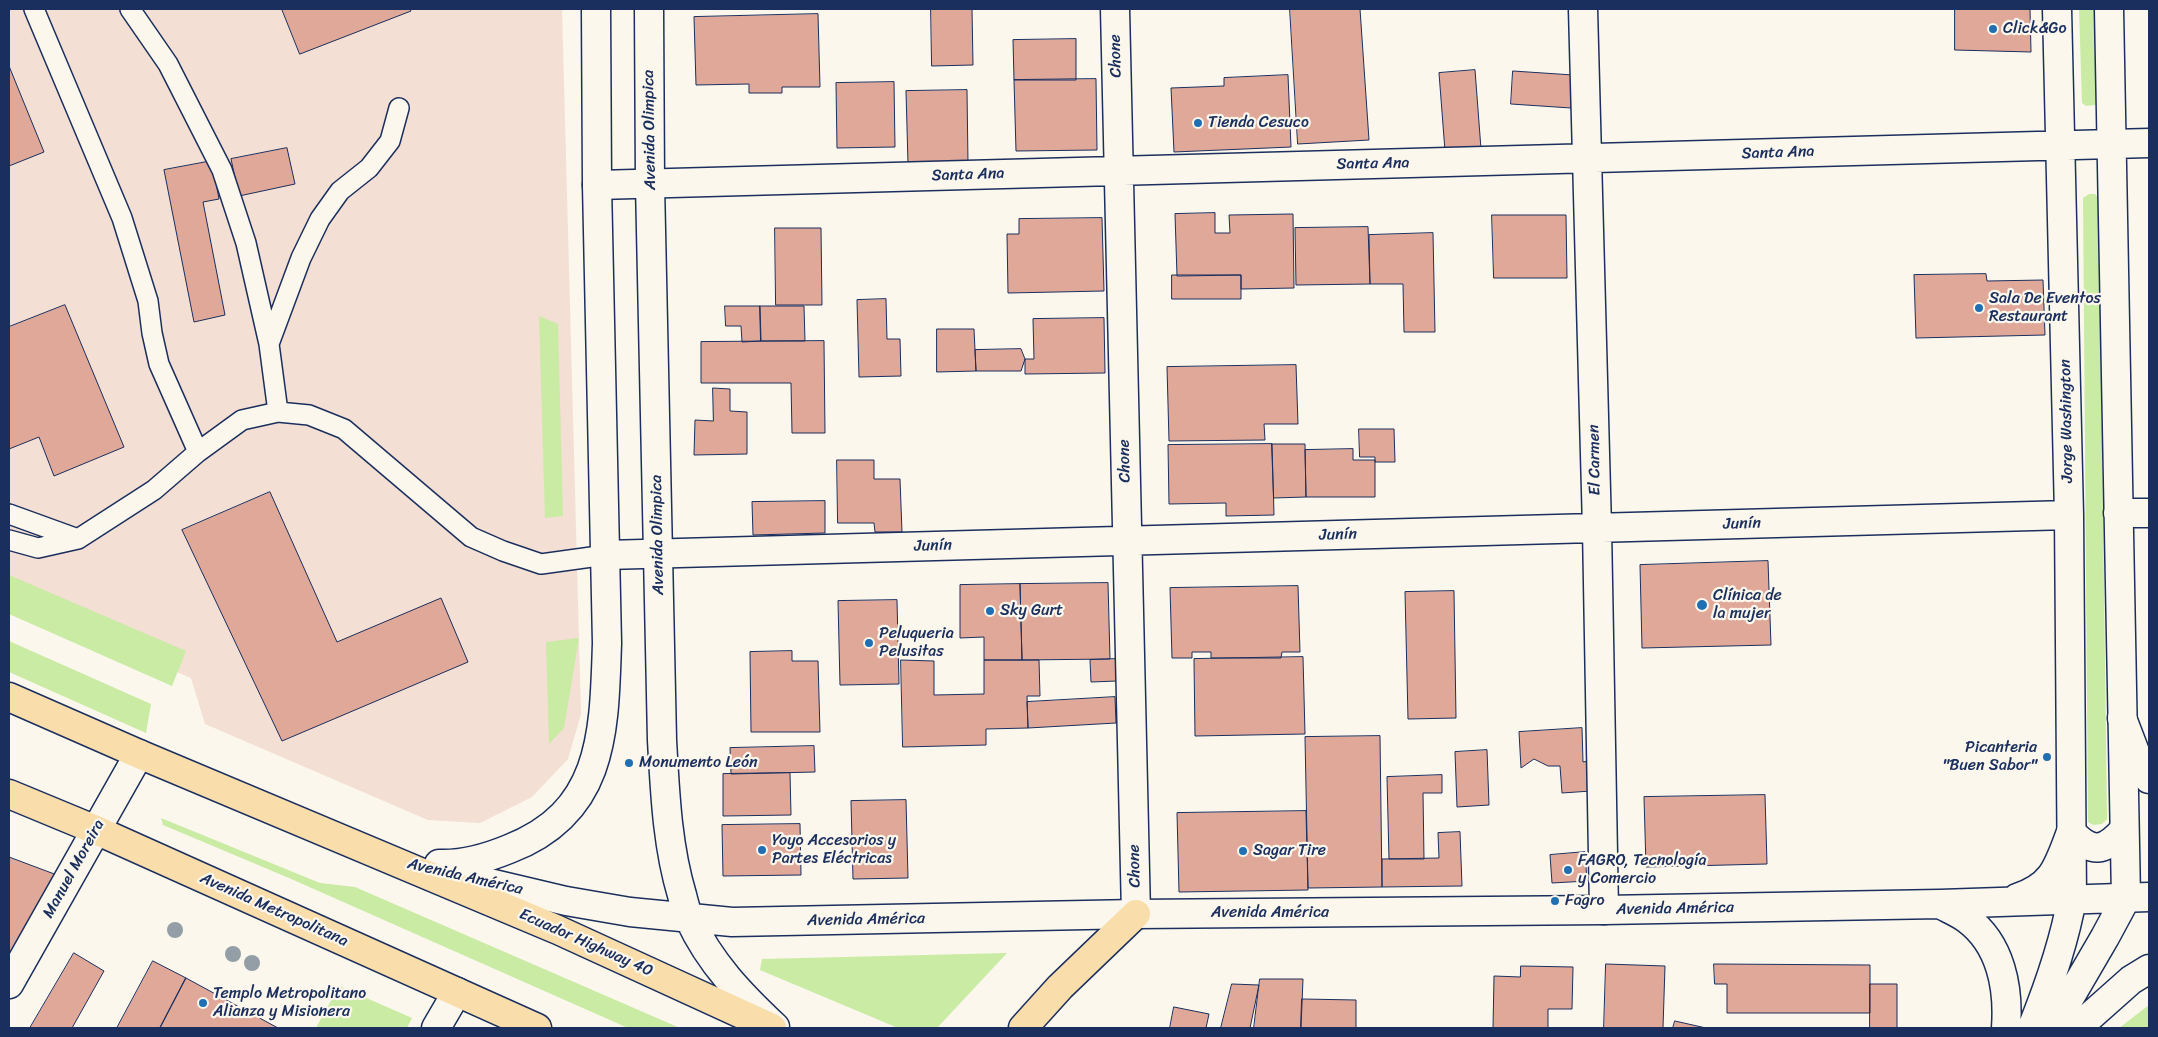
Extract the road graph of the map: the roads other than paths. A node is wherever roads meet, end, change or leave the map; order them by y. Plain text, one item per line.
1 (34, 9) edge
2 (130, 9) edge
3 (596, 9) edge
4 (648, 9) edge
5 (1115, 9) edge
6 (1583, 9) edge
7 (2057, 9) edge
8 (2109, 9) edge
9 (399, 108) dead end
10 (2149, 143) edge
11 (2112, 144) junction
12 (2061, 146) junction
13 (1588, 158) junction
14 (1119, 171) junction
15 (650, 184) junction
16 (597, 185) junction
17 (268, 344) junction
18 (278, 412) junction
19 (198, 452) junction
20 (2118, 513) junction
21 (2149, 513) edge
22 (9, 514) edge
23 (2070, 516) junction
24 (1597, 528) junction
25 (78, 538) junction
26 (9, 540) edge
27 (1127, 540) junction
28 (659, 554) junction
29 (606, 555) junction
30 (9, 697) edge
31 (2122, 718) junction
32 (139, 754) junction
33 (2149, 779) edge
34 (9, 794) edge
35 (96, 830) junction
36 (2124, 830) junction
37 (2071, 832) junction
38 (398, 862) junction
39 (2137, 897) edge
40 (2072, 898) junction
41 (2006, 901) junction
42 (1940, 904) junction
43 (1604, 910) junction
44 (1136, 914) junction
45 (689, 919) junction
46 (2149, 968) edge
47 (9, 984) edge
48 (456, 992) junction
49 (436, 1028) edge
50 (537, 1028) edge
51 (774, 1028) edge
52 (1023, 1028) edge
53 (2006, 1028) edge
54 (2032, 1028) edge
55 (2052, 1028) edge
56 (2077, 1028) edge

1 - 19 lane
2 - 17 lane
3 - 16 street
4 - 15 street, Avenida Olimpica
5 - 14 street, Chone
6 - 13 street, El Carmen
7 - 12 street, Jorge Washington
8 - 11 street
9 - 17 lane
10 - 11 street, Santa Ana
11 - 12 street, Santa Ana
11 - 20 street
12 - 13 street, Santa Ana
12 - 23 street, Jorge Washington
13 - 14 street, Santa Ana
13 - 24 street, El Carmen
14 - 15 street, Santa Ana
14 - 27 street, Chone
15 - 16 street, Santa Ana
15 - 28 street, Avenida Olimpica
16 - 29 street
17 - 18 lane
18 - 19 lane
18 - 29 lane
19 - 25 lane
20 - 21 street
20 - 31 street
22 - 25 lane
23 - 24 street, Junín
23 - 37 street, Jorge Washington
24 - 27 street, Junín
24 - 43 street, El Carmen
25 - 26 lane
27 - 28 street, Junín
27 - 44 street, Chone
28 - 29 street, Junín
28 - 45 street, Avenida Olimpica
29 - 38 street
30 - 32 highway
31 - 33 street
31 - 36 street
32 - 35 street, Manuel Moreira
32 - 38 highway
34 - 35 highway, Avenida Metropolitana
35 - 47 street, Manuel Moreira
35 - 48 highway, Avenida Metropolitana
36 - 37 street
36 - 39 street
37 - 40 street, Jorge Washington
37 - 41 street
38 - 45 street, Avenida América
38 - 51 highway, Ecuador Highway 40
39 - 40 street, Avenida América
39 - 55 street
40 - 41 street, Avenida América
40 - 54 street, Jorge Washington
41 - 42 street, Avenida América
42 - 43 street, Avenida América
42 - 53 street
43 - 44 street, Avenida América
44 - 45 street, Avenida América
44 - 52 highway
45 - 51 street, Avenida Olimpica
46 - 56 street
48 - 49 street
48 - 50 highway, Avenida Metropolitana

